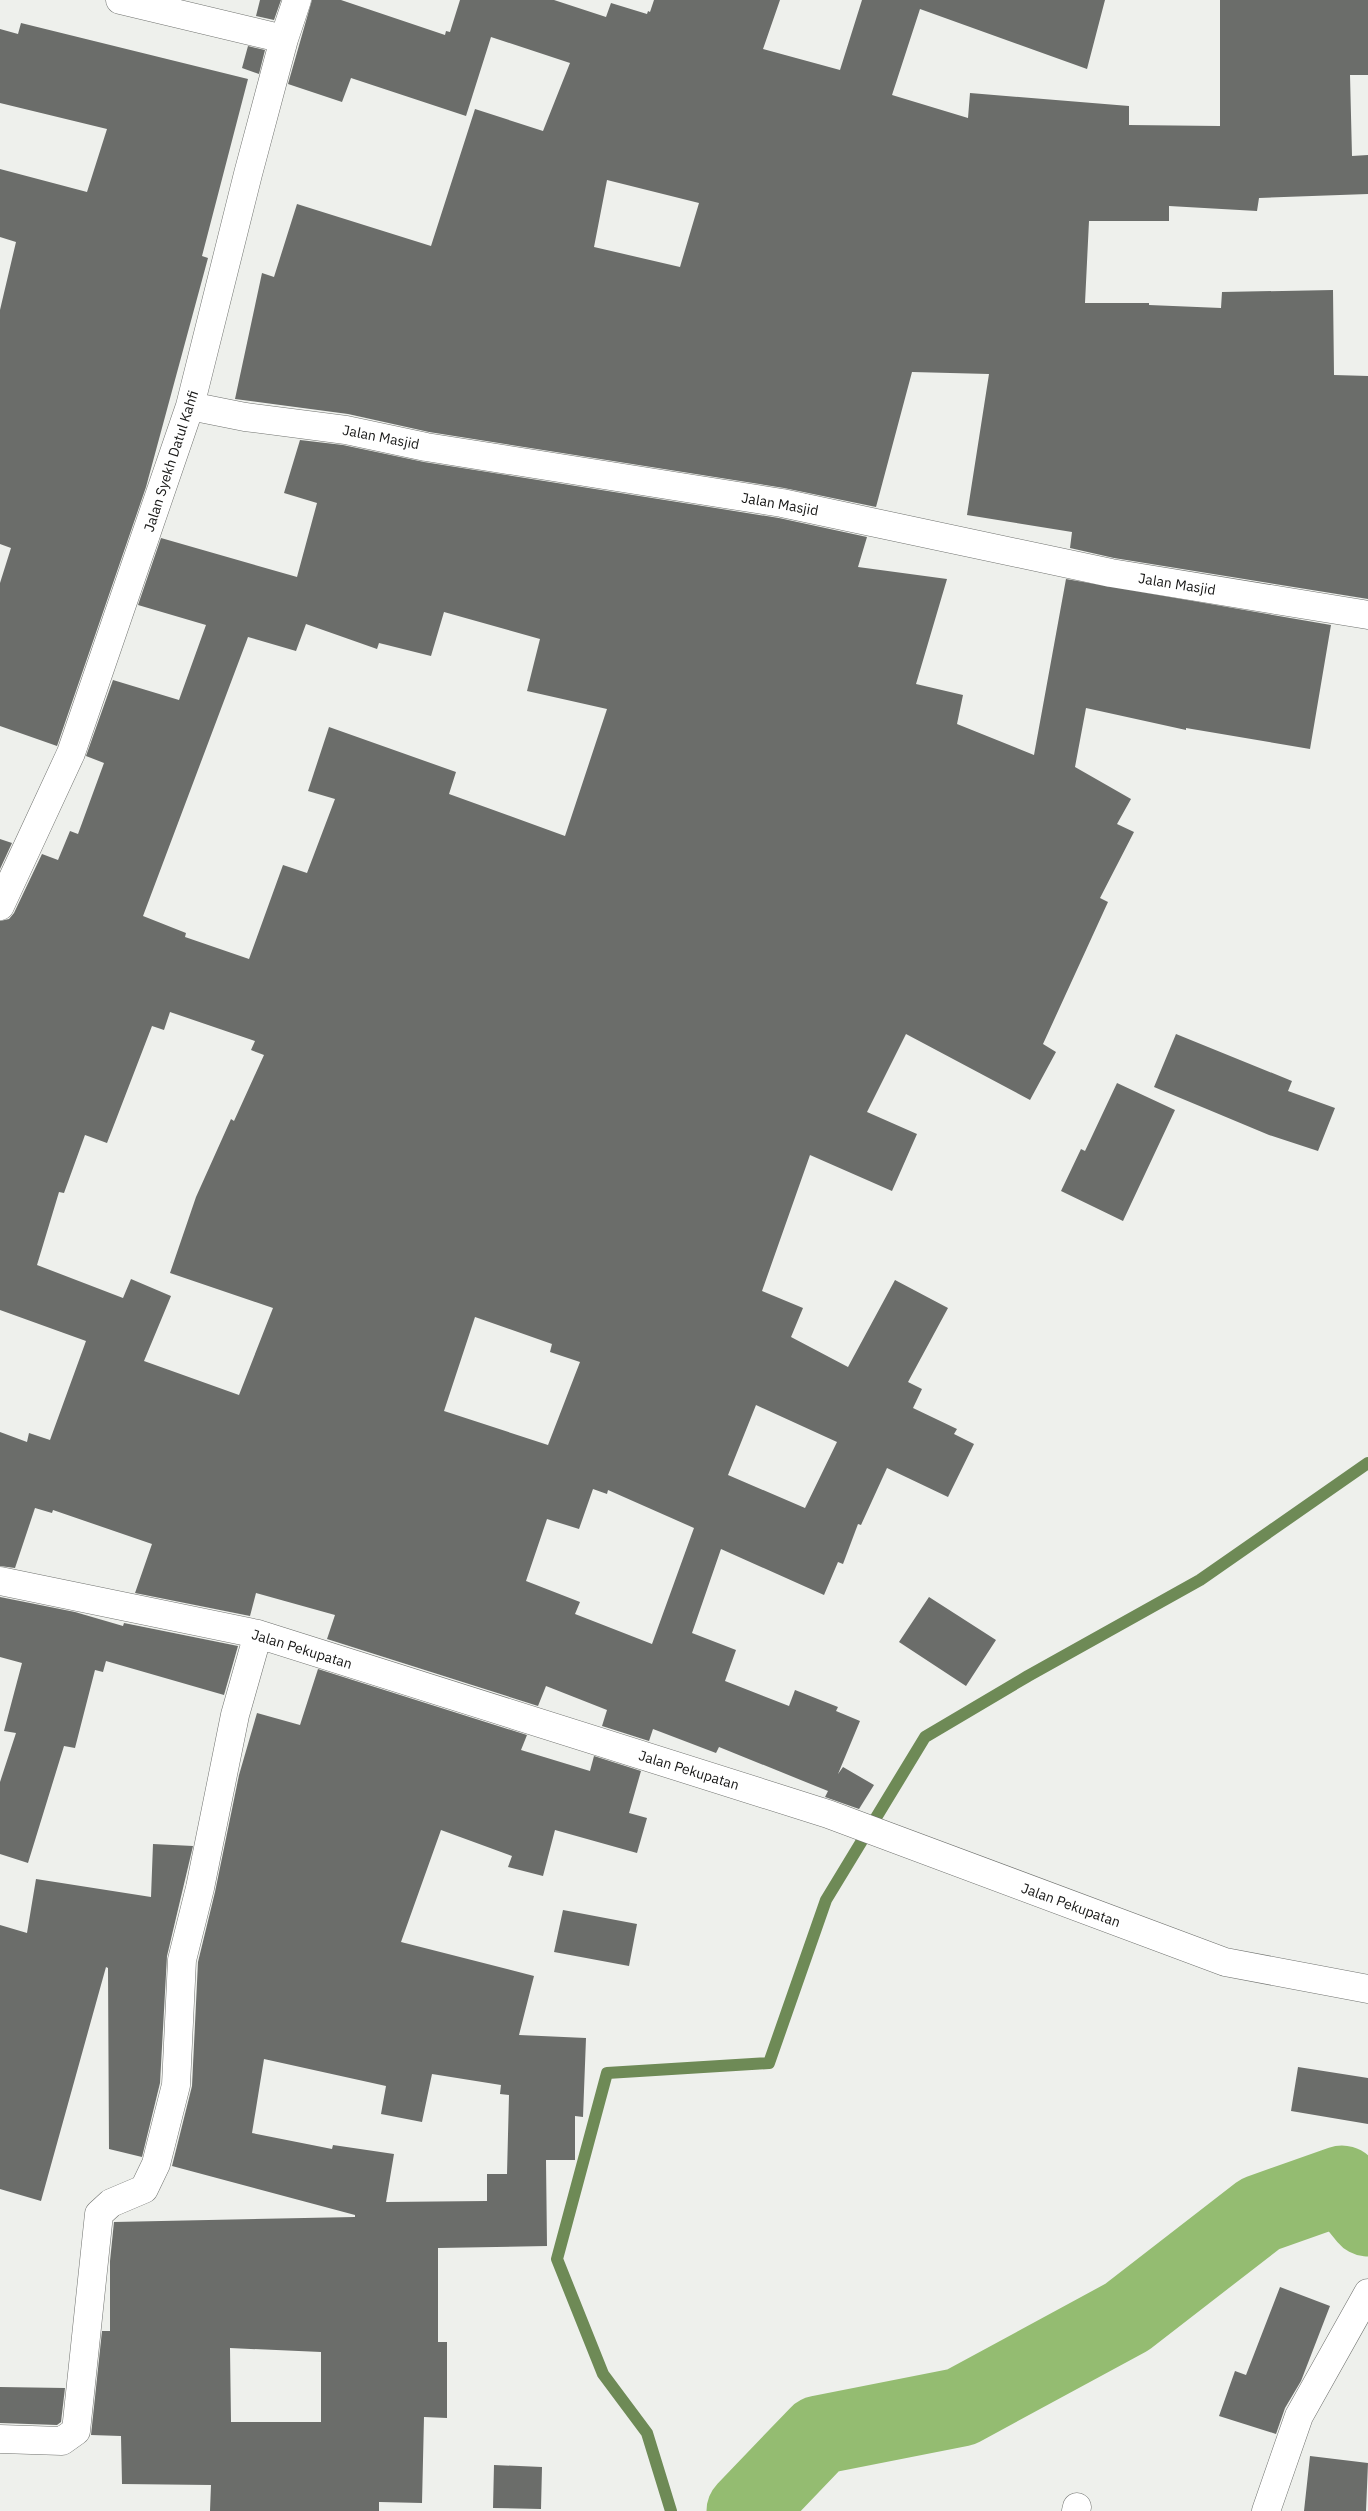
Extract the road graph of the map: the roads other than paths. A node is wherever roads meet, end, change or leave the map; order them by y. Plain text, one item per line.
1 (120, 0) edge
2 (297, 0) edge
3 (284, 39) junction
4 (190, 406) junction
5 (1368, 615) edge
6 (0, 906) edge
7 (0, 1581) edge
8 (258, 1634) junction
9 (1368, 1989) edge
10 (1363, 2303) edge
11 (0, 2439) edge
12 (1266, 2511) edge

1 - 3 street
2 - 3 street, Jalan Syekh Datul Kahfi
3 - 4 street, Jalan Syekh Datul Kahfi
4 - 5 street, Jalan Masjid
4 - 6 street, Jalan Syekh Datul Kahfi
7 - 8 street, Jalan Pekupatan
8 - 9 street, Jalan Pekupatan
8 - 11 street
10 - 12 street

